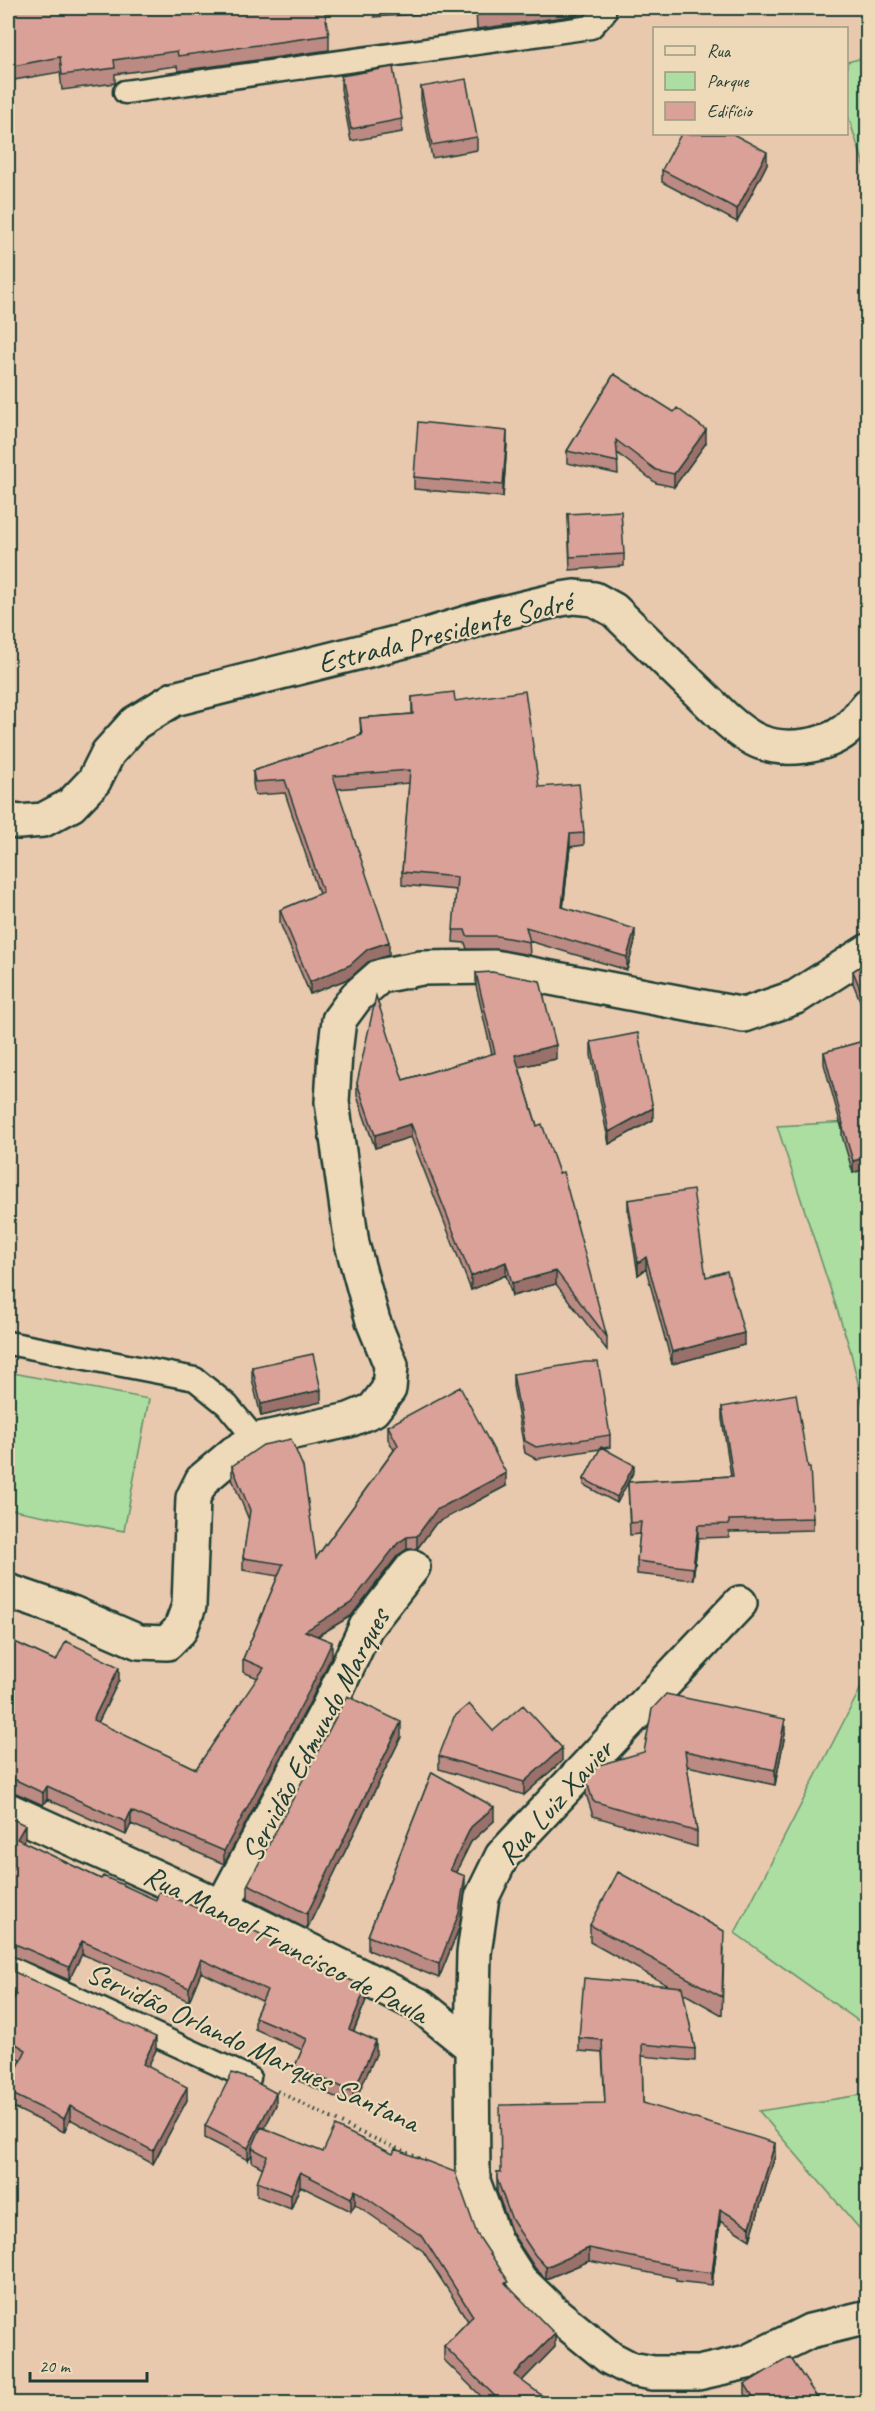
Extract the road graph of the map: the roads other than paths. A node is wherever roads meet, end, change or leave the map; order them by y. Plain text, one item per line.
1 (603, 8) edge
2 (125, 92) dead end
3 (867, 705) edge
4 (8, 820) edge
5 (867, 951) edge
6 (8, 1343) edge
7 (256, 1440) junction
8 (413, 1567) dead end
9 (8, 1591) edge
10 (740, 1603) dead end
11 (8, 1810) edge
12 (222, 1907) junction
13 (8, 1967) edge
14 (472, 2046) junction
15 (249, 2078) edge
16 (867, 2316) edge

1 - 2 lane
3 - 4 street, Estrada Presidente Sodré
5 - 7 street
6 - 7 lane
7 - 9 street
8 - 12 street, Servidão Edmundo Marques
10 - 14 street, Rua Luiz Xavier
11 - 12 street, Rua Manoel Francisco de Paula
12 - 14 street, Rua Manoel Francisco de Paula
13 - 15 lane, Servidão Orlando Marques Santana
14 - 16 street

